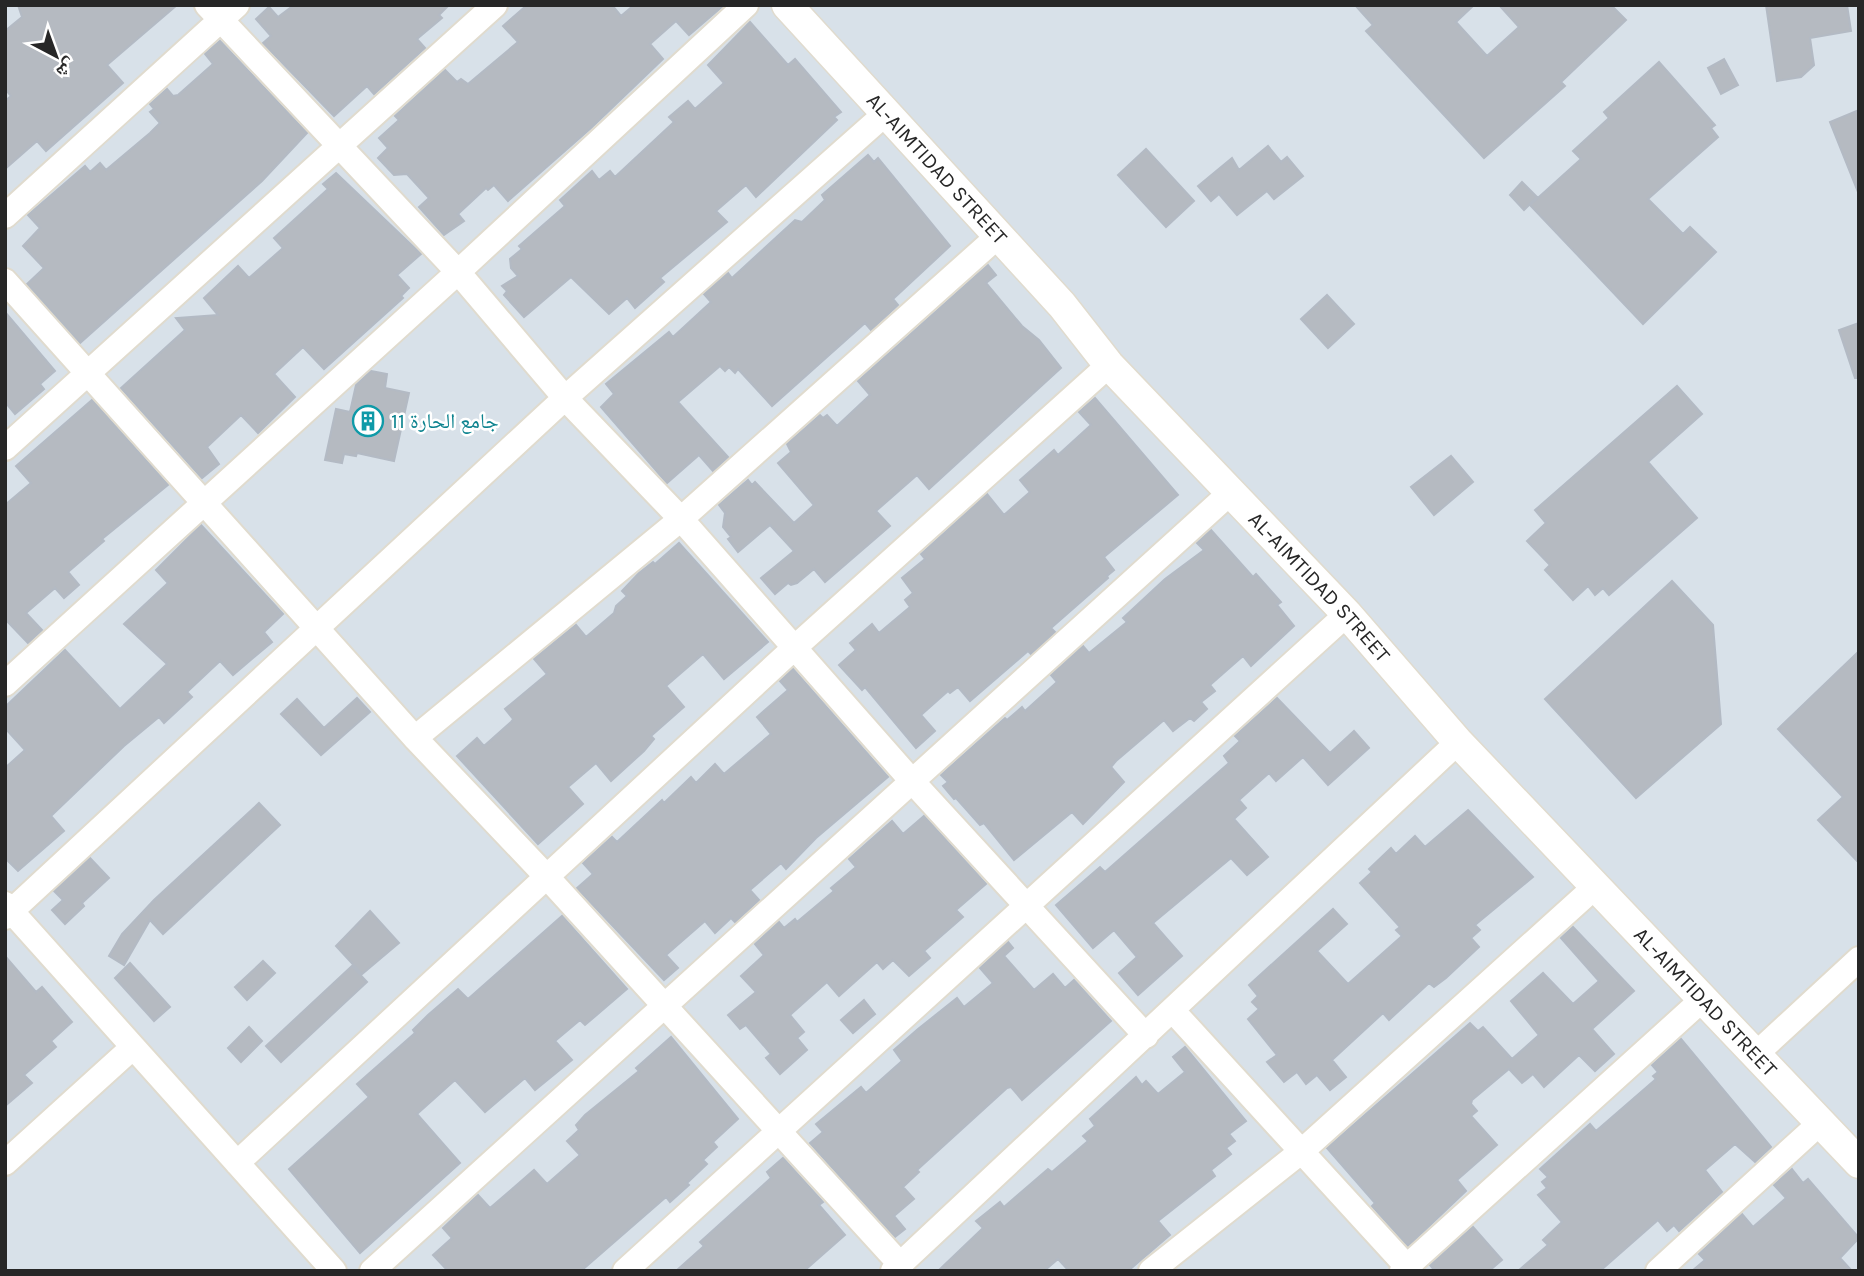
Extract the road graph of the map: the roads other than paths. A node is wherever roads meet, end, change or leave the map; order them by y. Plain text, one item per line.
1 (495, 5) edge
2 (746, 5) edge
3 (787, 5) edge
4 (221, 10) edge
5 (885, 114) junction
6 (338, 147) junction
7 (5, 216) edge
8 (997, 237) junction
9 (458, 272) junction
10 (5, 281) edge
11 (1109, 365) junction
12 (89, 374) junction
13 (565, 398) junction
14 (5, 448) edge
15 (1230, 493) junction
16 (206, 502) junction
17 (681, 519) junction
18 (1347, 614) junction
19 (320, 628) junction
20 (793, 649) junction
21 (5, 684) edge
22 (415, 738) junction
23 (1458, 742) junction
24 (911, 780) junction
25 (547, 877) junction
26 (1597, 885) junction
27 (1024, 905) junction
28 (7, 911) edge
29 (1859, 959) edge
30 (1703, 999) junction
31 (664, 1005) junction
32 (1173, 1011) junction
33 (1146, 1036) junction
34 (132, 1048) junction
35 (1756, 1054) junction
36 (1820, 1123) junction
37 (779, 1130) junction
38 (1301, 1151) junction
39 (5, 1163) edge
40 (237, 1163) junction
41 (1859, 1163) edge
42 (897, 1267) edge
43 (1407, 1269) edge
44 (334, 1271) edge
45 (372, 1271) edge
46 (625, 1271) edge
47 (1151, 1271) edge
48 (1658, 1271) edge

1 - 6 street
2 - 9 street
3 - 5 street, AL-AIMTIDAD STREET
4 - 6 street
4 - 7 street
5 - 8 street, AL-AIMTIDAD STREET
5 - 13 street
6 - 9 street
6 - 12 street
8 - 11 street, AL-AIMTIDAD STREET
8 - 17 street
9 - 13 street
9 - 16 street
10 - 12 street
11 - 15 street, AL-AIMTIDAD STREET
11 - 20 street
12 - 14 street
12 - 16 street
13 - 17 street
13 - 19 street
15 - 18 street, AL-AIMTIDAD STREET
15 - 24 street
16 - 19 street
16 - 21 street
17 - 20 street
17 - 22 street
18 - 23 street, AL-AIMTIDAD STREET
18 - 27 street
19 - 22 street
19 - 28 street
20 - 24 street
20 - 25 street
22 - 25 street
23 - 26 street, AL-AIMTIDAD STREET
23 - 32 street
24 - 27 street
24 - 31 street
25 - 31 street
25 - 40 street
26 - 30 street, AL-AIMTIDAD STREET
26 - 38 street
27 - 33 street
27 - 37 street
28 - 34 street
29 - 35 street
30 - 35 street, AL-AIMTIDAD STREET
30 - 43 street
31 - 37 street
31 - 45 street
32 - 33 street
32 - 38 street
33 - 42 street
34 - 39 street
34 - 40 street
35 - 36 street, AL-AIMTIDAD STREET
36 - 41 street, AL-AIMTIDAD STREET
36 - 48 street
37 - 42 street
37 - 46 street
38 - 43 street
38 - 47 street
40 - 44 street

